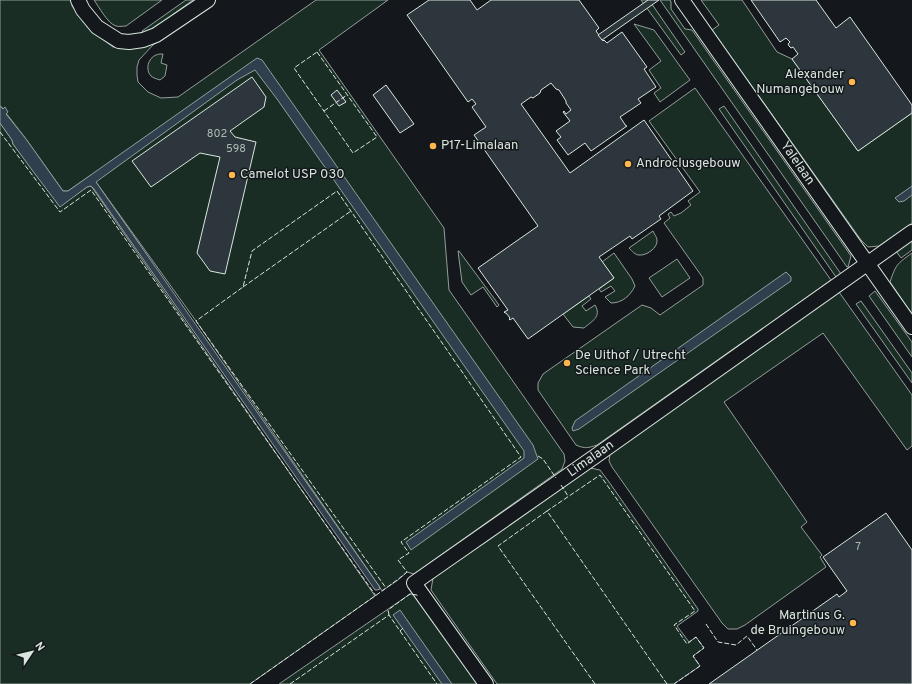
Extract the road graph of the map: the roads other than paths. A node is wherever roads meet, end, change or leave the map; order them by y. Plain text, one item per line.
1 (78, 0) edge
2 (208, 0) edge
3 (682, 0) edge
4 (912, 232) edge
5 (867, 263) junction
6 (912, 327) edge
7 (486, 684) edge

1 - 2 street
3 - 5 street, Yalelaan
4 - 5 street
5 - 6 street, Yalelaan
5 - 7 street, Limalaan

